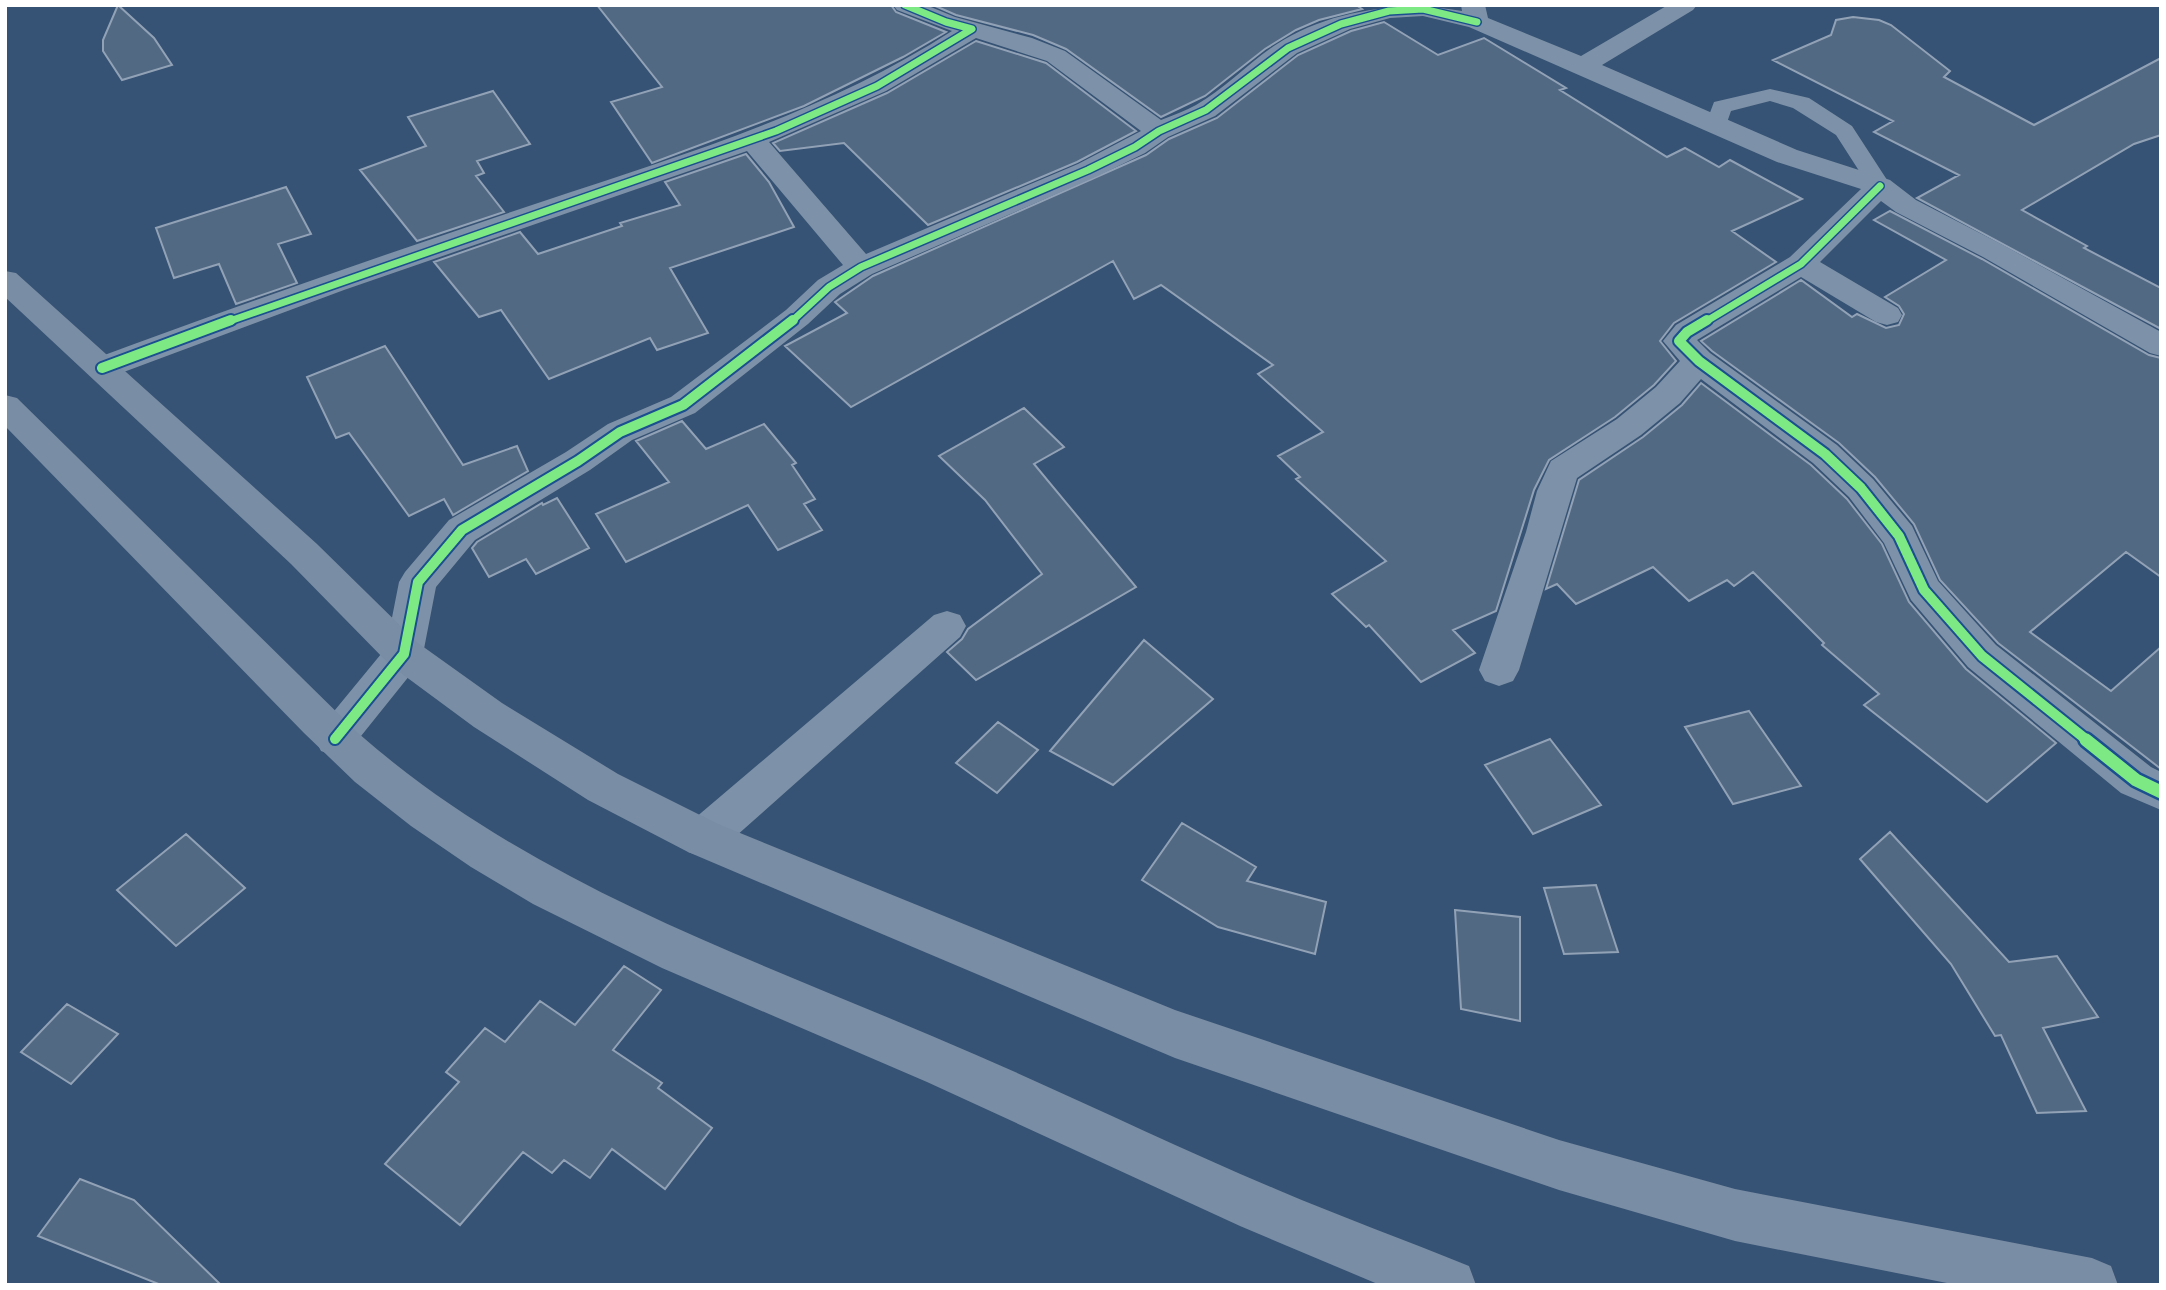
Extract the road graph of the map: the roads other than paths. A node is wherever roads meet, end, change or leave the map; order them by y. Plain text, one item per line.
1 (905, 5) edge
2 (1685, 5) edge
3 (1475, 14) edge
4 (972, 29) junction
5 (1583, 65) junction
6 (1716, 126) junction
7 (1159, 131) junction
8 (752, 139) junction
9 (1880, 186) junction
10 (1801, 264) junction
11 (861, 267) junction
12 (5, 280) edge
13 (1887, 315) dead end
14 (2161, 346) edge
15 (1699, 361) junction
16 (102, 368) junction
17 (5, 406) edge
18 (947, 626) dead end
19 (404, 654) junction
20 (1499, 670) dead end
21 (335, 739) junction
22 (2161, 792) edge
23 (703, 838) junction
24 (1450, 1285) edge
25 (2092, 1285) edge

1 - 4 street
2 - 5 street
3 - 5 street
3 - 7 street
4 - 7 street
4 - 8 street
5 - 6 street
6 - 9 street
6 - 9 lane
7 - 11 street
8 - 11 street
8 - 16 street
9 - 10 street
9 - 14 street
10 - 13 street
10 - 15 street
11 - 19 street
12 - 16 main road
15 - 20 street
15 - 22 street
16 - 19 main road
17 - 21 main road
18 - 23 street
19 - 21 street
19 - 23 main road
21 - 24 main road
23 - 25 main road

